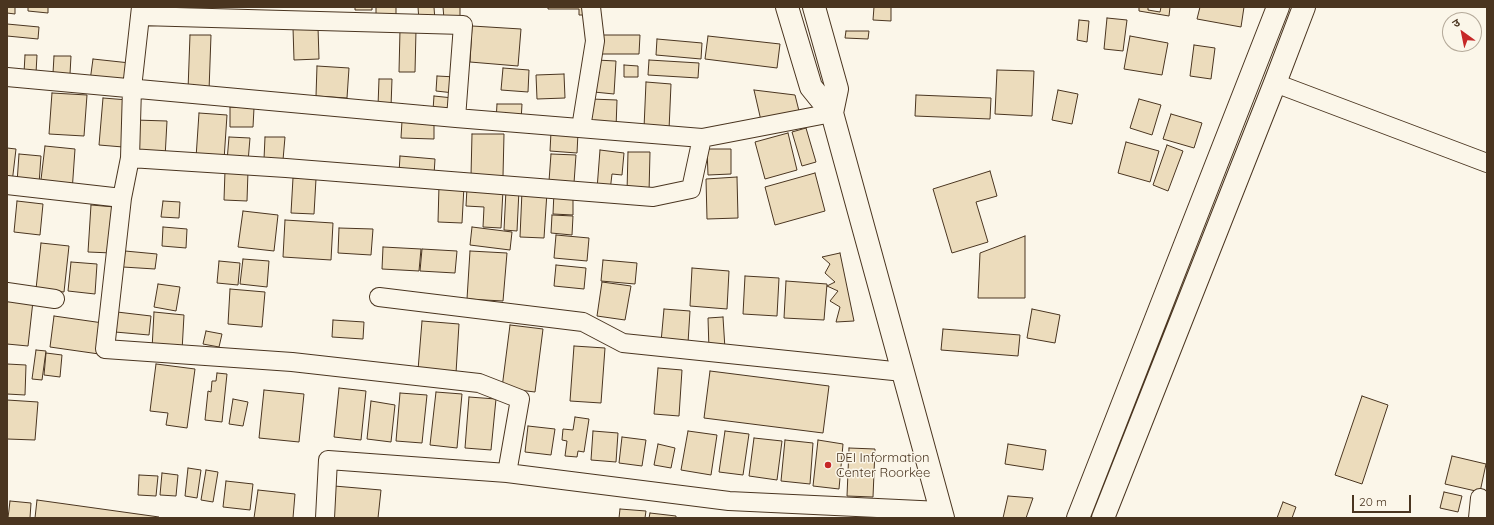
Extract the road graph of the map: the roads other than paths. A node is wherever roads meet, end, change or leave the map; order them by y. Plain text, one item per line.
1 (591, 7) edge
2 (787, 7) edge
3 (814, 7) edge
4 (1278, 7) edge
5 (1304, 7) edge
6 (140, 11) edge
7 (7, 77) edge
8 (1275, 83) junction
9 (132, 88) junction
10 (832, 113) junction
11 (456, 118) junction
12 (581, 128) junction
13 (702, 138) junction
14 (130, 158) junction
15 (1487, 164) edge
16 (7, 185) edge
17 (122, 198) junction
18 (7, 292) edge
19 (379, 297) dead end
20 (54, 299) dead end
21 (903, 372) junction
22 (507, 473) junction
23 (1480, 498) dead end
24 (942, 514) edge
25 (325, 518) edge
26 (1078, 518) edge
27 (1103, 518) edge
28 (1478, 518) edge

1 - 12 street
2 - 10 main road
3 - 10 main road
4 - 26 main road
5 - 8 main road
6 - 9 street
6 - 11 street
7 - 9 street
8 - 15 street
8 - 27 main road
9 - 11 street
9 - 14 street
10 - 13 street
10 - 21 main road
11 - 12 street
12 - 13 street
13 - 14 street
14 - 17 street
16 - 17 street
17 - 22 street
18 - 20 street
19 - 21 street
21 - 24 main road
22 - 24 street
22 - 25 street
23 - 28 street

